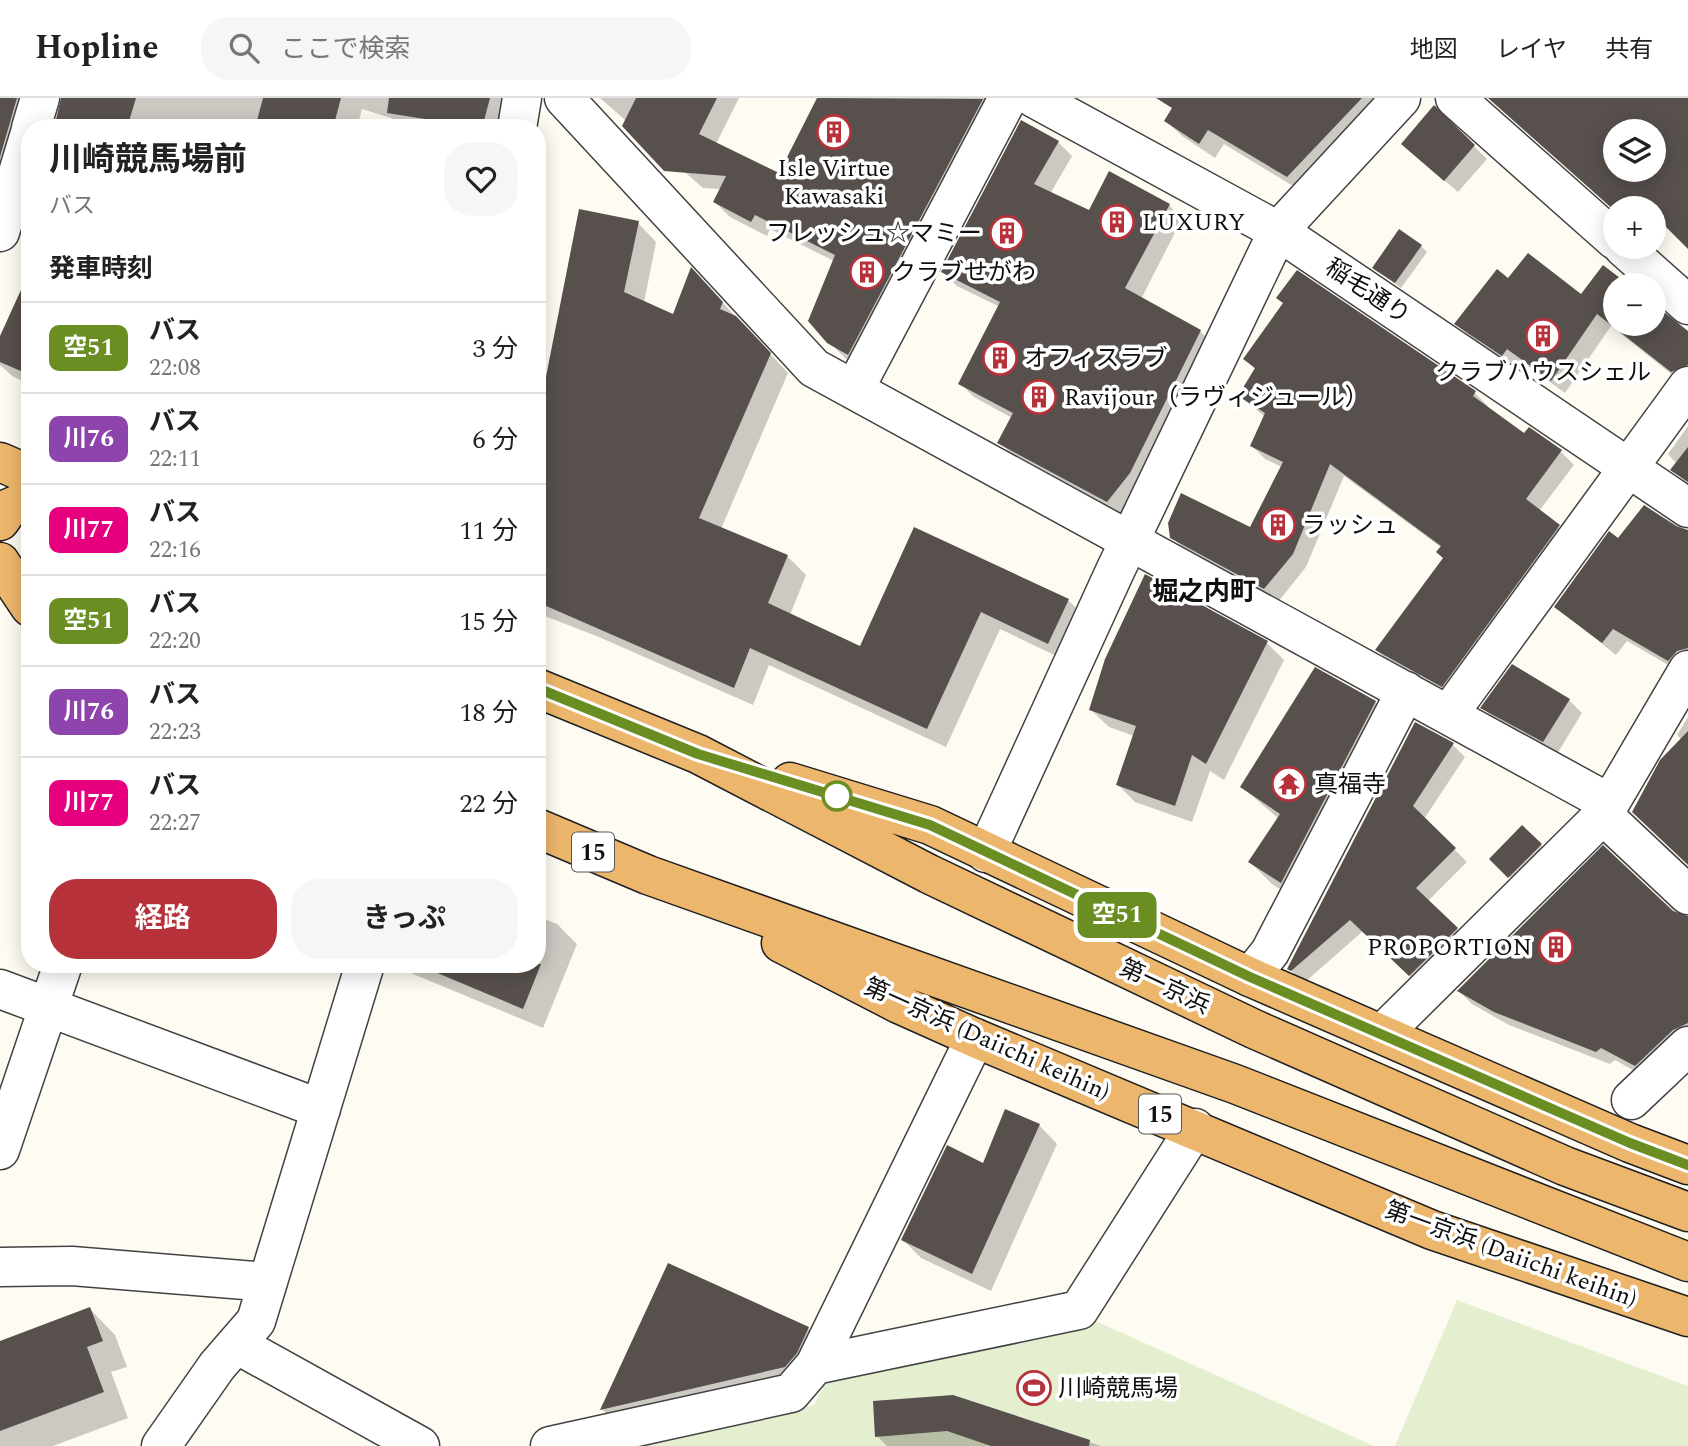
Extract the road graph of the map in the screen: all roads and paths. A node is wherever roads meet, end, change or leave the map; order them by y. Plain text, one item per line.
1 (40, 98) edge
2 (522, 98) edge
3 (564, 98) edge
4 (1008, 98) edge
5 (1034, 98) edge
6 (1401, 98) edge
7 (1455, 98) edge
8 (33, 119) edge
9 (518, 119) edge
10 (21, 161) edge
11 (1603, 229) edge
12 (1278, 231) junction
13 (0, 232) edge
14 (1636, 259) edge
15 (1688, 305) edge
16 (1688, 386) edge
17 (855, 390) junction
18 (0, 462) edge
19 (1630, 468) junction
20 (21, 471) edge
21 (21, 503) edge
22 (1688, 508) edge
23 (0, 521) edge
24 (1130, 539) junction
25 (0, 562) edge
26 (21, 594) edge
27 (0, 609) edge
28 (21, 618) edge
29 (1688, 670) edge
30 (1406, 691) junction
31 (546, 692) edge
32 (1448, 715) junction
33 (698, 754) junction
34 (1606, 809) junction
35 (546, 832) edge
36 (985, 853) junction
37 (648, 875) junction
38 (1688, 895) edge
39 (60, 973) edge
40 (362, 973) edge
41 (1250, 977) junction
42 (0, 989) edge
43 (47, 1006) junction
44 (1383, 1033) junction
45 (975, 1038) junction
46 (1688, 1046) edge
47 (1631, 1100) dead end
48 (321, 1109) junction
49 (1195, 1128) junction
50 (0, 1150) edge
51 (1688, 1165) edge
52 (1688, 1212) edge
53 (1688, 1262) edge
54 (0, 1267) edge
55 (268, 1282) junction
56 (1688, 1317) edge
57 (238, 1345) junction
58 (815, 1365) junction
59 (161, 1446) edge
60 (420, 1446) edge
61 (550, 1446) edge

1 - 8 street
2 - 9 street
3 - 17 street
4 - 17 street
5 - 12 street, 稲毛通り
6 - 12 street
7 - 11 street
10 - 13 street
12 - 19 street, 稲毛通り
12 - 24 street
14 - 15 street
16 - 19 street
17 - 24 street
18 - 20 highway
19 - 22 street, 稲毛通り
19 - 32 street
21 - 23 highway
24 - 30 street
24 - 36 street
25 - 26 highway
27 - 28 highway
29 - 34 street
30 - 32 street
30 - 41 street
31 - 33 highway, 第一京浜
32 - 34 street
33 - 36 highway
33 - 52 highway, 第一京浜
34 - 38 street
34 - 44 street
35 - 37 highway, 15
36 - 41 highway
37 - 45 highway, 第一京浜 (Daiichi keihin) / 15
37 - 53 highway, 15
39 - 43 street
40 - 48 street
41 - 44 highway
42 - 43 street
43 - 48 street
43 - 50 street
44 - 51 highway
45 - 49 highway, 第一京浜 (Daiichi keihin) / 15
45 - 58 street
46 - 47 street
48 - 55 street
49 - 56 highway, 第一京浜 (Daiichi keihin) / 15
49 - 58 street
54 - 55 street
55 - 57 street
57 - 59 street
57 - 60 street
58 - 61 street

